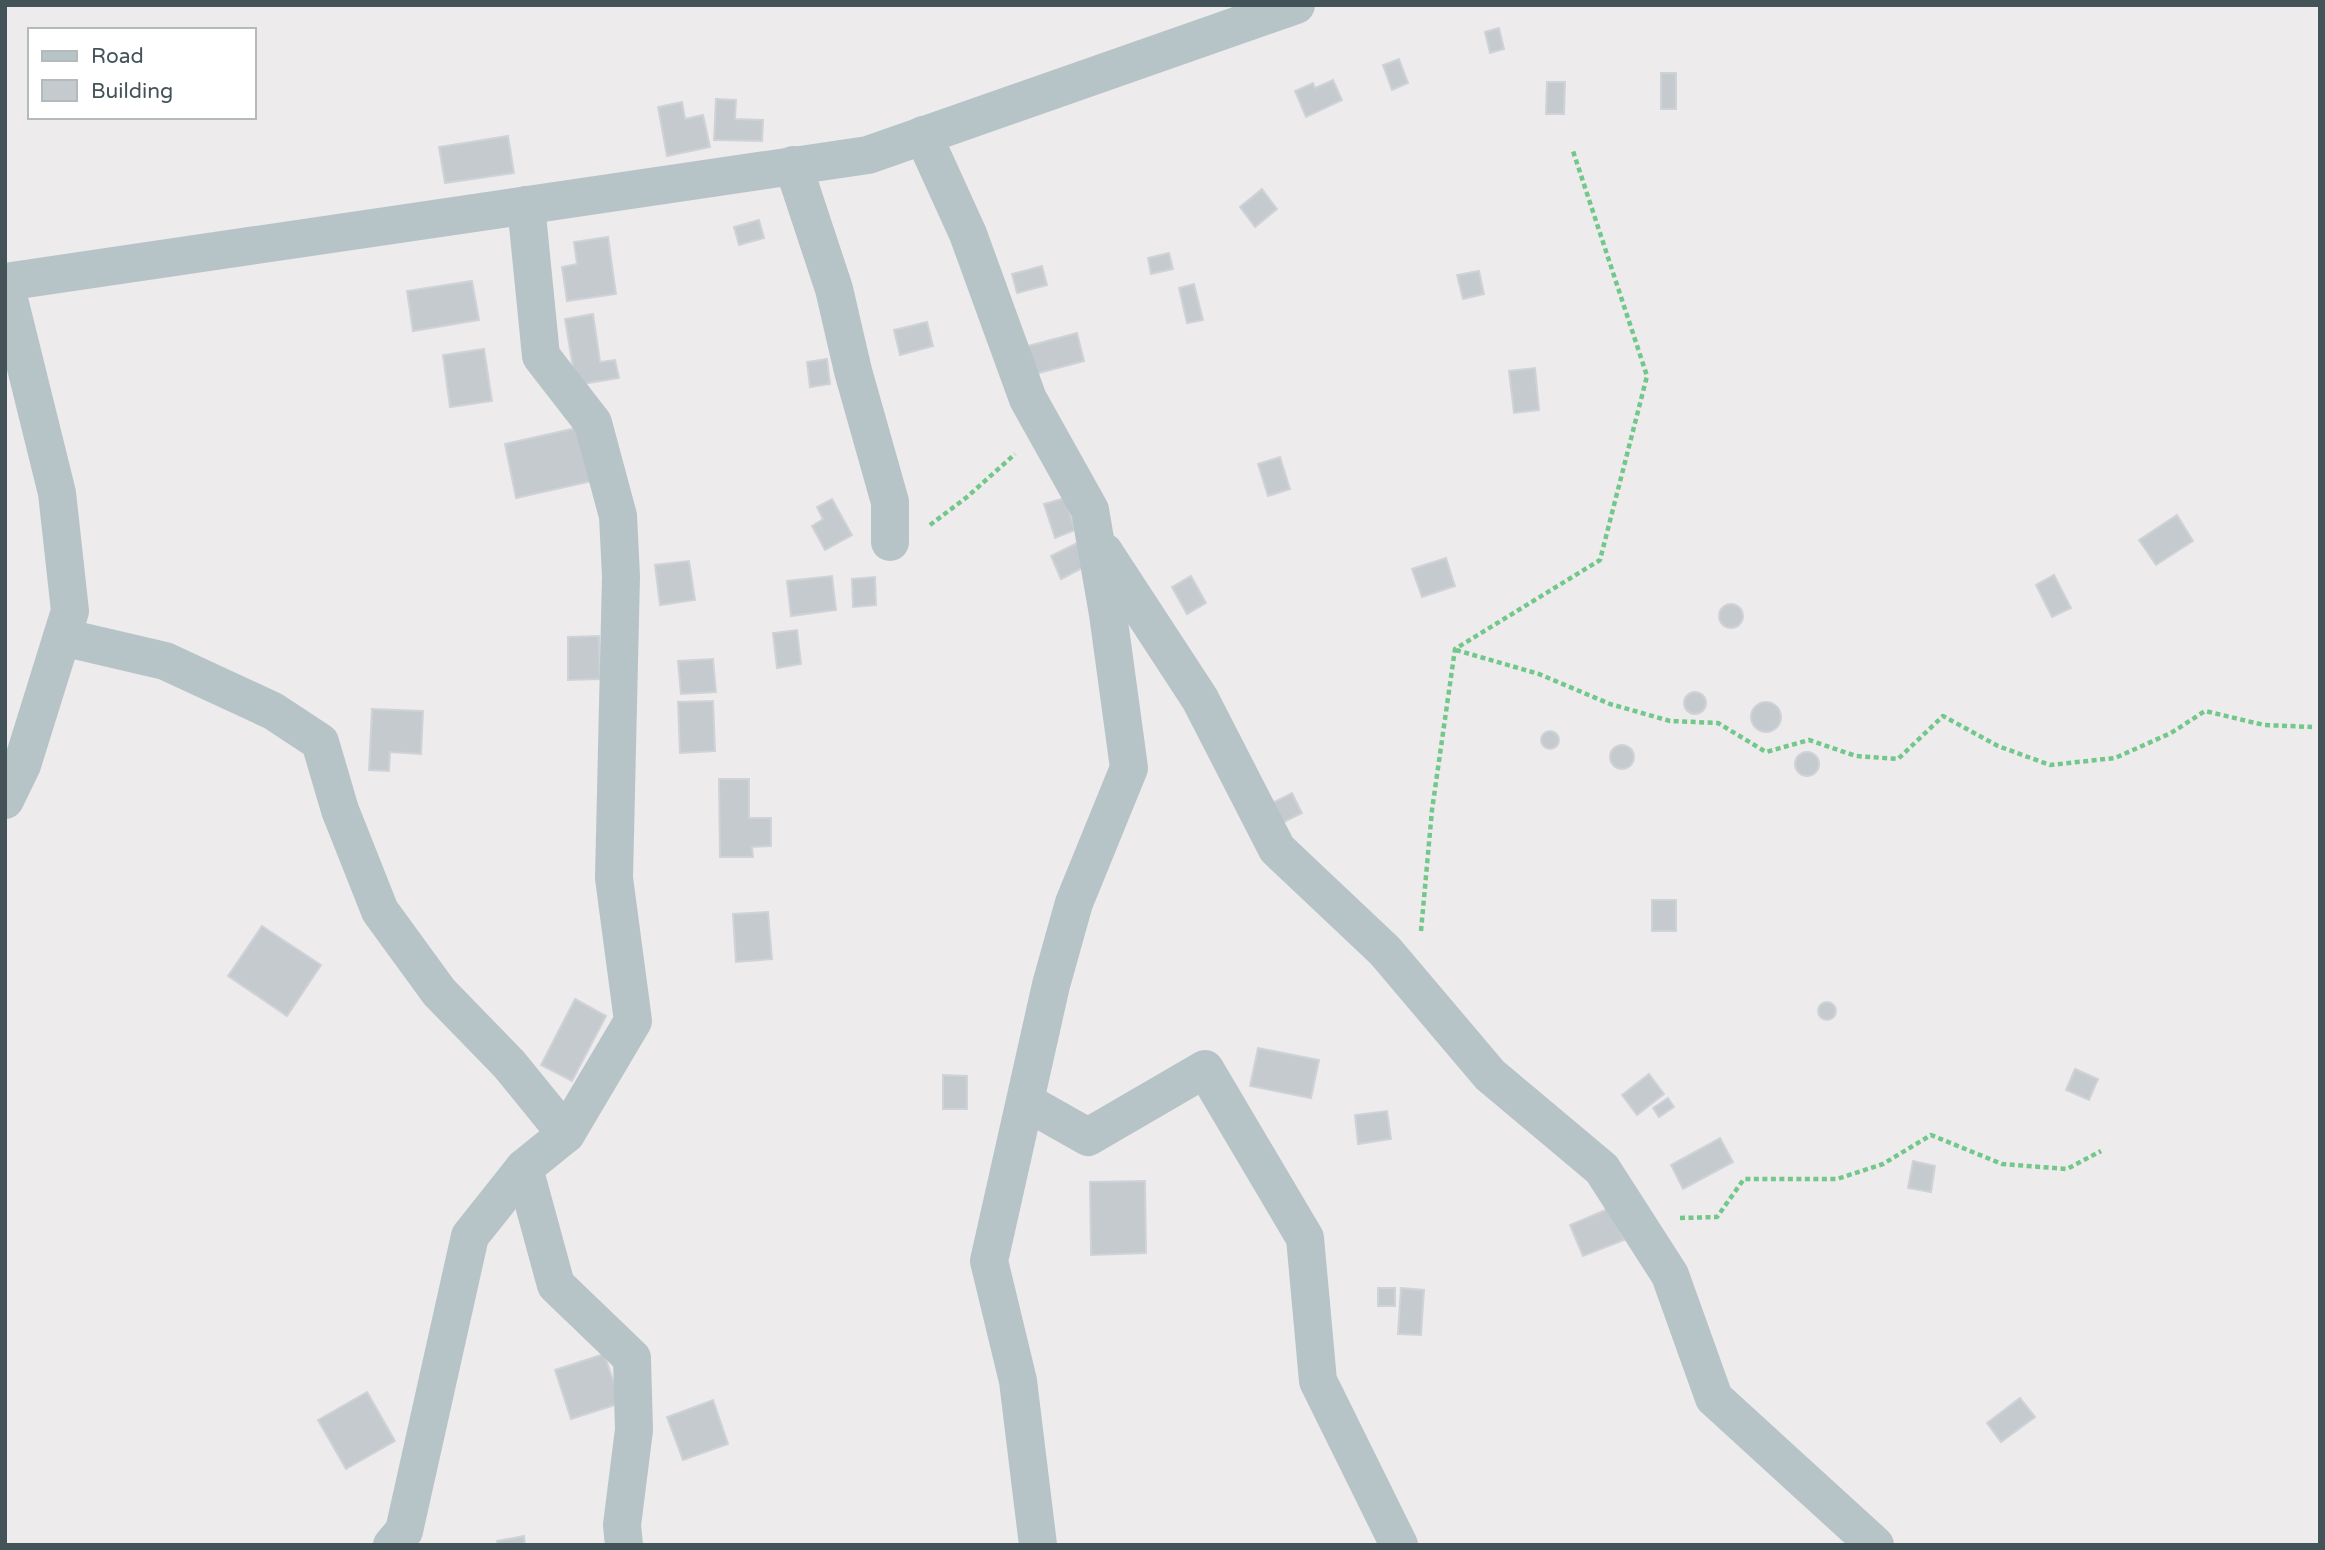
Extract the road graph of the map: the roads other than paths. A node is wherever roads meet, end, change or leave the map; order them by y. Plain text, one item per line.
1 (1296, 5) edge
2 (923, 135) junction
3 (793, 165) junction
4 (526, 205) junction
5 (5, 283) edge
6 (1095, 538) junction
7 (890, 542) road end
8 (62, 637) junction
9 (5, 800) edge
10 (1026, 1101) junction
11 (566, 1134) junction
12 (524, 1168) junction
13 (392, 1545) edge
14 (624, 1545) edge
15 (1038, 1545) edge
16 (1399, 1545) edge
17 (1875, 1545) edge

1 - 2 street
2 - 3 street
2 - 6 street
3 - 4 street
3 - 7 street
4 - 5 street
4 - 11 street
5 - 8 street
6 - 10 street
6 - 17 street
8 - 9 street
8 - 11 street
10 - 15 street
10 - 16 street
11 - 12 street
12 - 13 street
12 - 14 street

